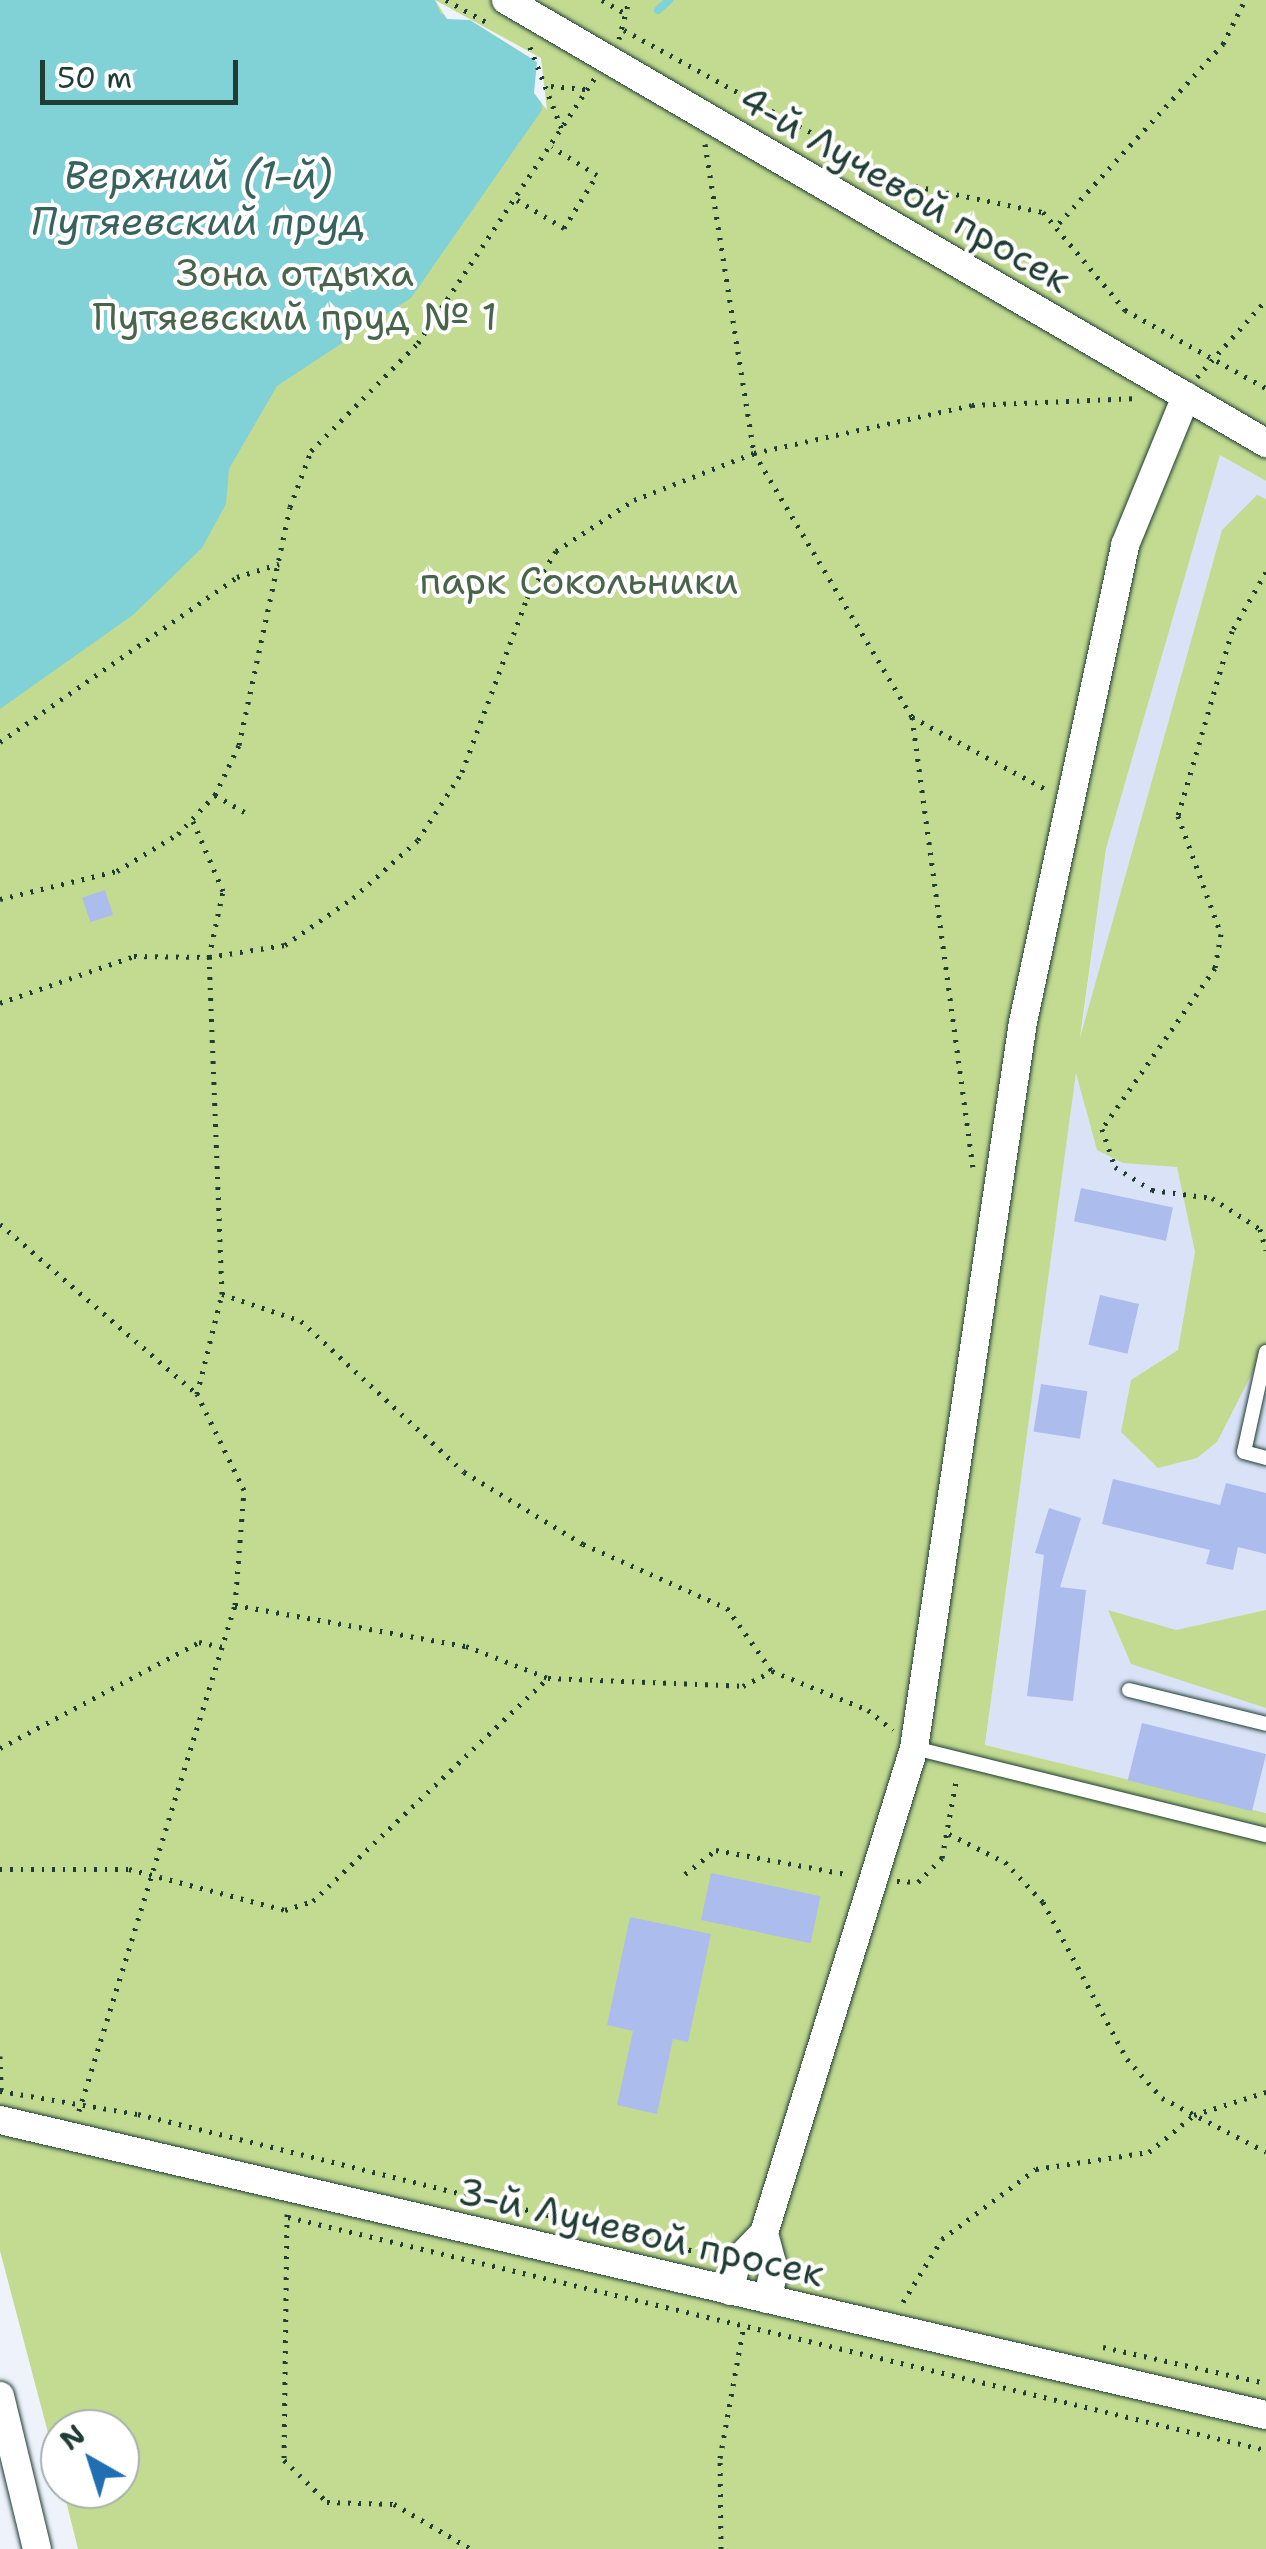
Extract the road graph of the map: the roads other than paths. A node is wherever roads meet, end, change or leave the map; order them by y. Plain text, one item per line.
1 (506, 0) edge
2 (1186, 396) junction
3 (1266, 443) edge
4 (1266, 1352) edge
5 (1266, 1458) edge
6 (1130, 1690) dead end
7 (1266, 1724) edge
8 (914, 1748) junction
9 (1266, 1835) edge
10 (0, 2120) edge
11 (764, 2232) junction
12 (749, 2295) junction
13 (0, 2396) edge
14 (1266, 2414) edge
15 (37, 2549) edge

1 - 2 street, 4-й Лучевой просек
2 - 3 street, 4-й Лучевой просек
2 - 8 street
4 - 5 lane
6 - 7 lane
8 - 9 lane
8 - 11 street
10 - 12 street, 3-й Лучевой просек
11 - 12 street
11 - 12 street
12 - 14 street, 3-й Лучевой просек
13 - 15 street

